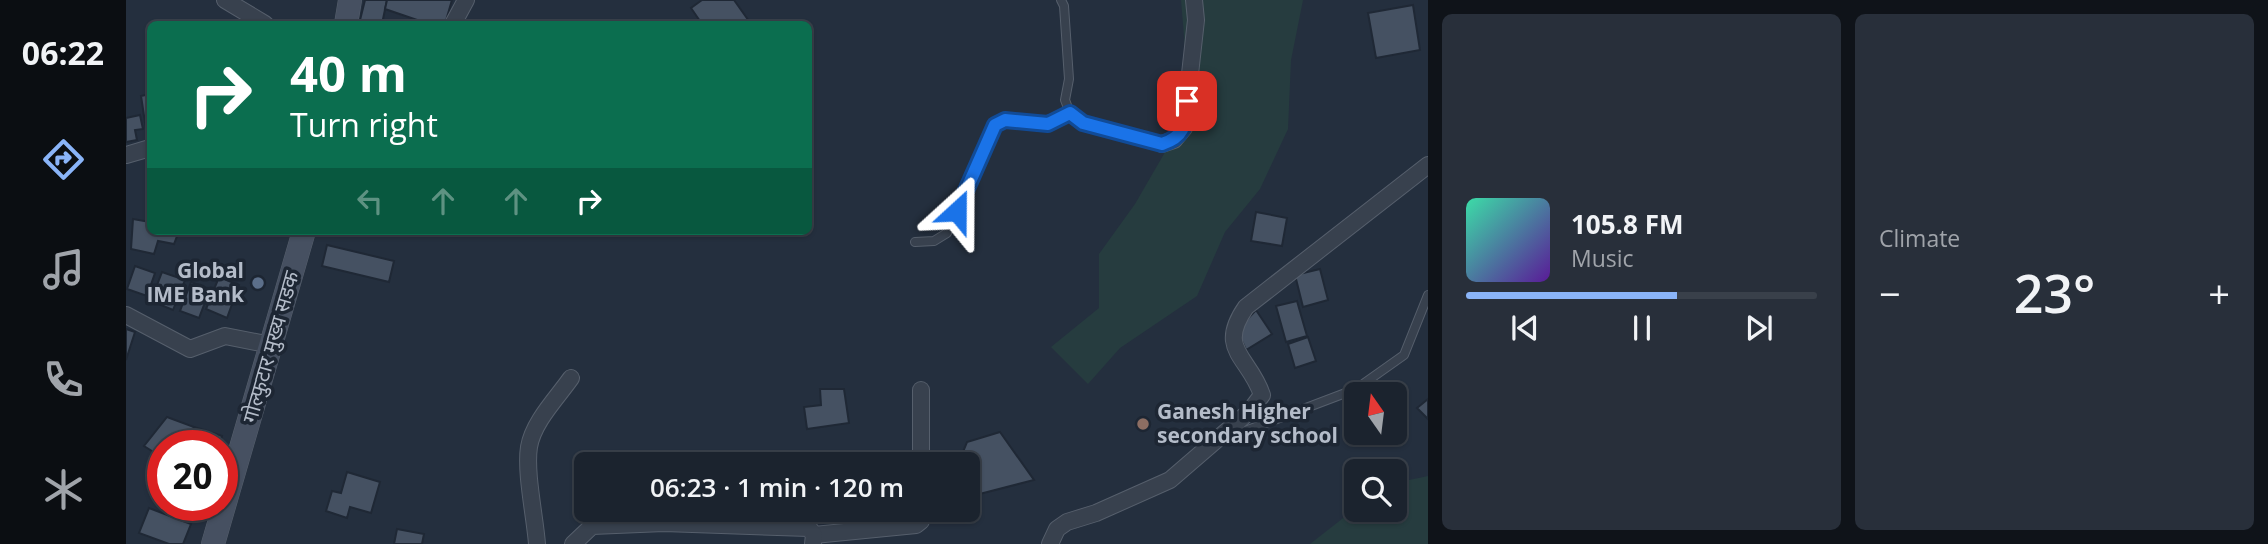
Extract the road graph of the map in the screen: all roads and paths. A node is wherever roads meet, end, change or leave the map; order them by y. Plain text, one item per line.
1 (225, 0) edge
2 (350, 0) edge
3 (466, 0) edge
4 (1061, 0) edge
5 (1194, 0) edge
6 (260, 21) edge
7 (346, 21) edge
8 (455, 21) edge
9 (1070, 113) junction
10 (1162, 144) joint
11 (147, 149) edge
12 (126, 155) edge
13 (1428, 165) edge
14 (303, 235) edge
15 (915, 242) dead end
16 (1428, 295) edge
17 (126, 315) edge
18 (271, 345) junction
19 (571, 378) dead end
20 (921, 390) dead end
21 (1212, 444) junction
22 (921, 452) edge
23 (919, 522) edge
24 (894, 536) edge
25 (814, 539) edge
26 (213, 544) edge
27 (537, 544) edge
28 (573, 544) edge
29 (1050, 544) edge

1 - 6 street
2 - 7 main road
3 - 8 street
4 - 9 lane
5 - 10 street
9 - 10 lane
9 - 15 lane
11 - 12 street
13 - 21 street
14 - 18 main road, गोल्फुटार मुख्य सडक
16 - 21 lane
17 - 18 street
18 - 26 main road, गोल्फुटार मुख्य सडक
19 - 27 street
20 - 22 street
21 - 29 street
23 - 24 street
24 - 25 street
25 - 28 street

